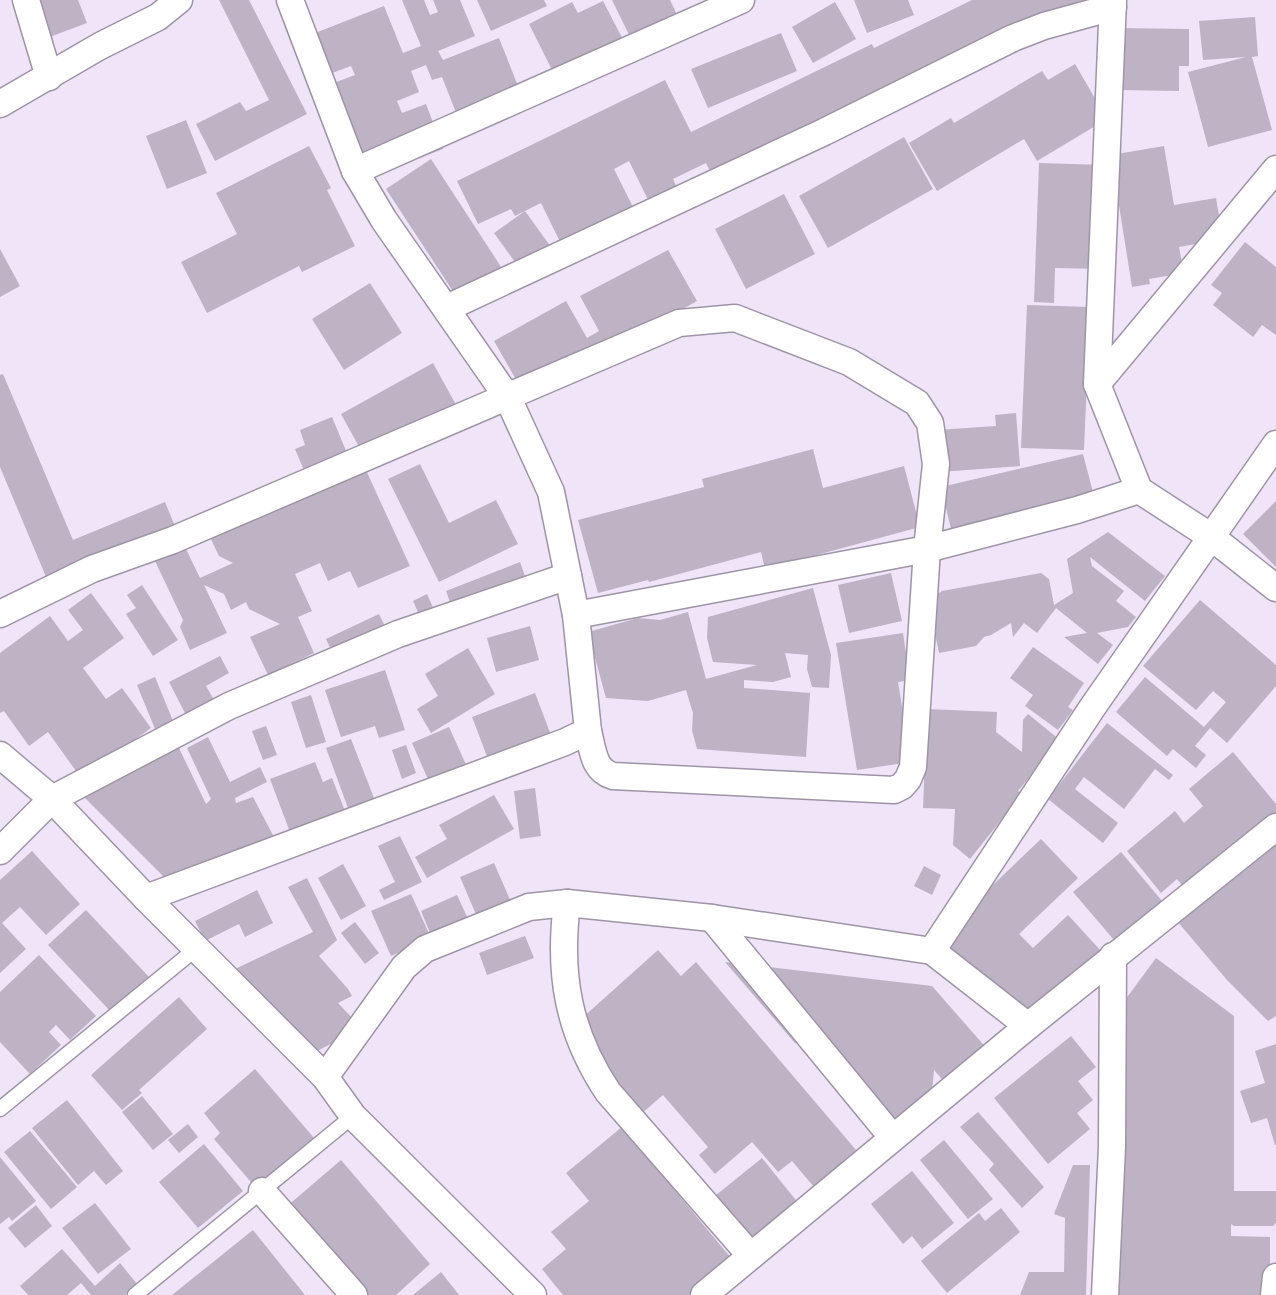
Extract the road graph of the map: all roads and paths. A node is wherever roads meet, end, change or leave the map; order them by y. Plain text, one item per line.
1 (26, 0) edge
2 (179, 0) edge
3 (290, 0) edge
4 (741, 0) edge
5 (1113, 3) edge
6 (49, 77) junction
7 (0, 103) edge
8 (1276, 169) edge
9 (355, 171) junction
10 (447, 307) junction
11 (1097, 384) junction
12 (508, 398) junction
13 (1276, 444) edge
14 (1139, 490) junction
15 (1210, 536) junction
16 (927, 549) junction
17 (568, 576) junction
18 (1276, 588) edge
19 (0, 614) edge
20 (576, 615) junction
21 (588, 731) junction
22 (0, 755) edge
23 (52, 799) junction
24 (1276, 827) edge
25 (0, 851) edge
26 (146, 898) junction
27 (567, 904) junction
28 (712, 918) junction
29 (197, 948) junction
30 (932, 951) junction
31 (1113, 956) junction
32 (1028, 1026) junction
33 (326, 1077) junction
34 (0, 1109) edge
35 (353, 1116) junction
36 (893, 1138) junction
37 (262, 1191) junction
38 (751, 1256) junction
39 (1276, 1277) edge
40 (137, 1295) edge
41 (354, 1295) edge
42 (533, 1295) edge
43 (704, 1295) edge
44 (1105, 1295) edge
45 (1275, 1295) edge

1 - 6 street
2 - 6 street
3 - 9 street
4 - 9 street
5 - 10 street
5 - 11 street
6 - 7 street
8 - 11 street
9 - 10 street
10 - 12 street
11 - 14 street
12 - 16 street
12 - 17 street
12 - 19 street
13 - 15 street
14 - 15 street
14 - 16 street
15 - 18 street
15 - 30 street
16 - 20 street
16 - 21 street
17 - 20 street
17 - 23 street
20 - 21 street
21 - 26 street
22 - 23 street
23 - 25 street
23 - 26 street
24 - 31 street
26 - 29 street
27 - 28 street
27 - 33 street
27 - 38 street
28 - 30 street
28 - 36 street
29 - 33 street
29 - 34 lane
30 - 32 street
31 - 32 street
31 - 44 street
32 - 36 street
33 - 35 street
35 - 37 lane
35 - 42 street
36 - 38 street
37 - 40 lane
37 - 41 street
38 - 43 street
39 - 45 street

